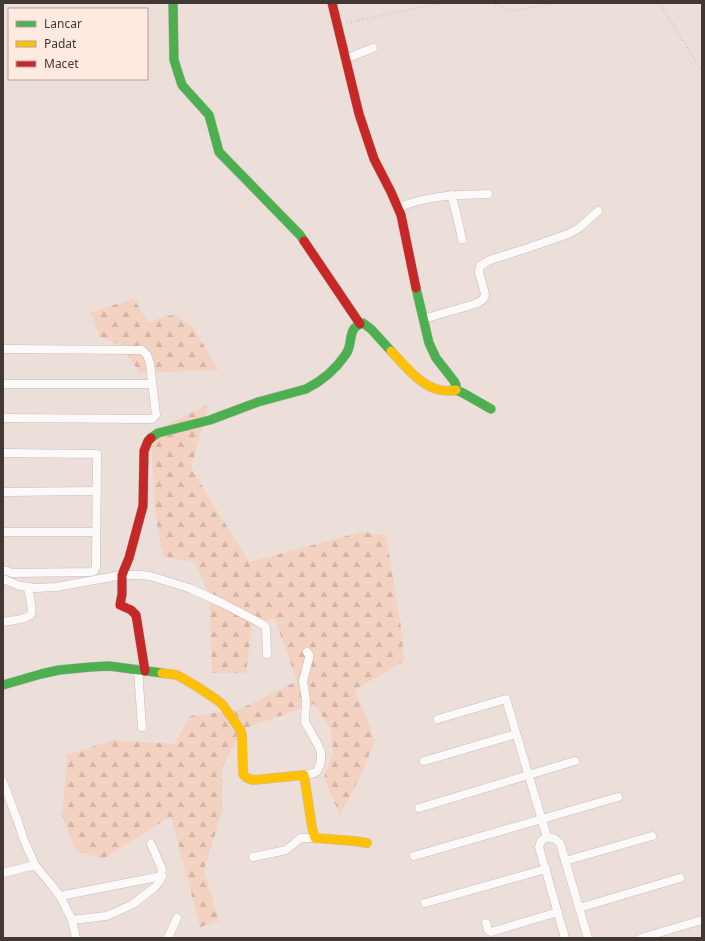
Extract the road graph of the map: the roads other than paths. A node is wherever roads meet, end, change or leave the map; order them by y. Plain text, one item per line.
1 (173, 3) edge
2 (332, 3) edge
3 (373, 48) dead end
4 (345, 59) junction
5 (488, 194) dead end
6 (451, 195) junction
7 (398, 208) junction
8 (598, 211) dead end
9 (462, 239) dead end
10 (423, 319) junction
11 (360, 324) junction
12 (3, 348) edge
13 (3, 384) edge
14 (152, 384) junction
15 (456, 390) junction
16 (491, 409) dead end
17 (3, 418) edge
18 (3, 453) edge
19 (96, 491) junction
20 (3, 492) edge
21 (3, 532) edge
22 (96, 532) junction
23 (3, 570) edge
24 (122, 575) junction
25 (3, 579) edge
26 (28, 588) junction
27 (3, 622) edge
28 (307, 652) dead end
29 (267, 654) dead end
30 (141, 670) junction
31 (3, 685) edge
32 (438, 719) dead end
33 (142, 727) dead end
34 (516, 734) junction
35 (424, 761) dead end
36 (575, 761) dead end
37 (304, 775) junction
38 (528, 775) junction
39 (3, 782) edge
40 (618, 797) dead end
41 (419, 808) dead end
42 (541, 819) junction
43 (652, 836) dead end
44 (547, 837) junction
45 (315, 838) junction
46 (367, 843) dead end
47 (151, 844) dead end
48 (414, 856) dead end
49 (253, 857) dead end
50 (565, 861) junction
51 (35, 865) junction
52 (546, 869) junction
53 (3, 873) edge
54 (162, 876) junction
55 (680, 878) dead end
56 (60, 896) junction
57 (425, 903) dead end
58 (579, 908) junction
59 (558, 912) junction
60 (177, 918) dead end
61 (72, 920) junction
62 (702, 920) edge
63 (486, 923) dead end
64 (76, 938) edge
65 (168, 938) edge
66 (565, 938) edge
67 (588, 938) edge
68 (641, 938) edge

1 - 11 street
2 - 4 street
3 - 4 street
4 - 7 street
5 - 6 street
6 - 7 street
6 - 9 street
7 - 10 street
8 - 10 street
10 - 15 street
11 - 15 street
11 - 24 street
12 - 14 street
13 - 14 street
14 - 17 street
15 - 16 street
18 - 19 street
19 - 20 street
19 - 22 street
21 - 22 street
22 - 23 street
24 - 26 street
24 - 29 street
24 - 30 street
25 - 26 street
26 - 27 street
28 - 37 street
30 - 31 street
30 - 33 street
30 - 37 street
32 - 34 street
34 - 35 street
34 - 38 street
36 - 38 street
37 - 45 street
38 - 41 street
38 - 42 street
39 - 51 street
40 - 42 street
42 - 44 street
42 - 48 street
43 - 50 street
44 - 50 street
44 - 52 street
45 - 46 street
45 - 49 street
47 - 54 street
50 - 58 street
51 - 53 street
51 - 56 street
52 - 57 street
52 - 59 street
54 - 56 street
54 - 61 street
55 - 58 street
56 - 61 street
58 - 67 street
59 - 63 street
59 - 66 street
60 - 65 street
61 - 64 street
62 - 68 street

